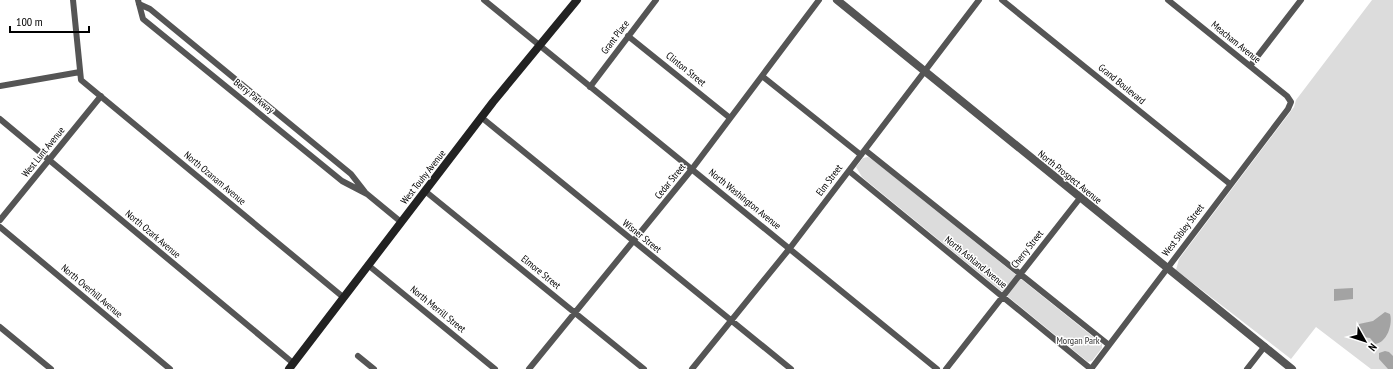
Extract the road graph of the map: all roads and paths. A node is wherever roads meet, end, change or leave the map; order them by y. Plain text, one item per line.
1 (73, 0) edge
2 (484, 0) edge
3 (577, 0) edge
4 (656, 0) edge
5 (819, 0) edge
6 (837, 0) edge
7 (979, 0) edge
8 (1002, 0) edge
9 (1168, 0) edge
10 (1301, 0) edge
11 (139, 2) edge
12 (628, 36) junction
13 (539, 45) junction
14 (1250, 66) junction
15 (925, 71) junction
16 (80, 72) junction
17 (762, 76) junction
18 (0, 86) edge
19 (590, 87) junction
20 (101, 96) junction
21 (1290, 102) joint
22 (481, 117) junction
23 (730, 118) junction
24 (0, 120) edge
25 (863, 153) junction
26 (49, 160) junction
27 (692, 169) junction
28 (849, 170) junction
29 (1230, 184) junction
30 (425, 191) junction
31 (367, 194) junction
32 (1080, 198) junction
33 (0, 220) edge
34 (401, 222) junction
35 (0, 227) edge
36 (633, 241) junction
37 (790, 248) junction
38 (368, 265) junction
39 (1168, 268) junction
40 (1020, 274) junction
41 (1003, 296) junction
42 (343, 297) junction
43 (575, 312) junction
44 (731, 320) junction
45 (0, 327) edge
46 (1108, 345) junction
47 (1264, 346) junction
48 (358, 356) dead end
49 (291, 366) edge
50 (51, 369) edge
51 (170, 369) edge
52 (374, 369) edge
53 (495, 369) edge
54 (529, 369) edge
55 (644, 369) edge
56 (692, 369) edge
57 (791, 369) edge
58 (937, 369) edge
59 (946, 369) edge
60 (1091, 369) edge
61 (1247, 369) edge
62 (1292, 369) edge

1 - 16 street
2 - 13 street, North Washington Avenue
3 - 13 main road, West Touhy Avenue
4 - 12 street, Grant Place
5 - 17 street, Cedar Street
6 - 15 street, North Prospect Avenue
7 - 15 street, Elm Street
8 - 29 street, Grand Boulevard
9 - 14 street, Meacham Avenue
10 - 14 street
11 - 31 street, Berry Parkway
11 - 31 street, Berry Parkway
12 - 19 street, Grant Place
12 - 23 street, Clinton Street
13 - 19 street, North Washington Avenue
13 - 22 main road, West Touhy Avenue
14 - 21 street, Meacham Avenue
15 - 25 street, Elm Street
15 - 32 street, North Prospect Avenue
16 - 18 street
16 - 20 street, North Ozanam Avenue
17 - 23 street, Cedar Street
17 - 25 street, North Ashland Avenue
19 - 27 street, North Washington Avenue
20 - 26 street, West Lunt Avenue
20 - 42 street, North Ozanam Avenue
21 - 29 street, West Sibley Street
22 - 30 main road, West Touhy Avenue
22 - 36 street, Wisner Street
23 - 27 street, Cedar Street
24 - 26 street, North Ozark Avenue
25 - 28 street, Elm Street
25 - 40 street, North Ashland Avenue
26 - 33 street, West Lunt Avenue
26 - 49 street, North Ozark Avenue
27 - 36 street, Cedar Street
27 - 37 street, North Washington Avenue
28 - 37 street, Elm Street
28 - 41 street, North Ashland Avenue
29 - 39 street, West Sibley Street
30 - 34 main road, West Touhy Avenue
30 - 43 street, Elmore Street
31 - 34 street, Berry Parkway
32 - 39 street, North Prospect Avenue
32 - 40 street, Cherry Street
34 - 38 main road, West Touhy Avenue
35 - 51 street, North Overhill Avenue
36 - 43 street, Cedar Street
36 - 44 street, Wisner Street
37 - 44 street, Elm Street
37 - 58 street, North Washington Avenue
38 - 42 main road, West Touhy Avenue
38 - 53 street, North Merrill Street
39 - 46 street, West Sibley Street
39 - 47 street, North Prospect Avenue
40 - 41 street, Cherry Street
40 - 46 street, North Ashland Avenue
41 - 59 street, Cherry Street
41 - 60 street, North Ashland Avenue
42 - 49 main road, West Touhy Avenue
43 - 54 street, Cedar Street
43 - 55 street, Elmore Street
44 - 56 street, Elm Street
44 - 57 street, Wisner Street
45 - 50 street
46 - 60 street, West Sibley Street
47 - 61 street
47 - 62 street, North Prospect Avenue
48 - 52 street

